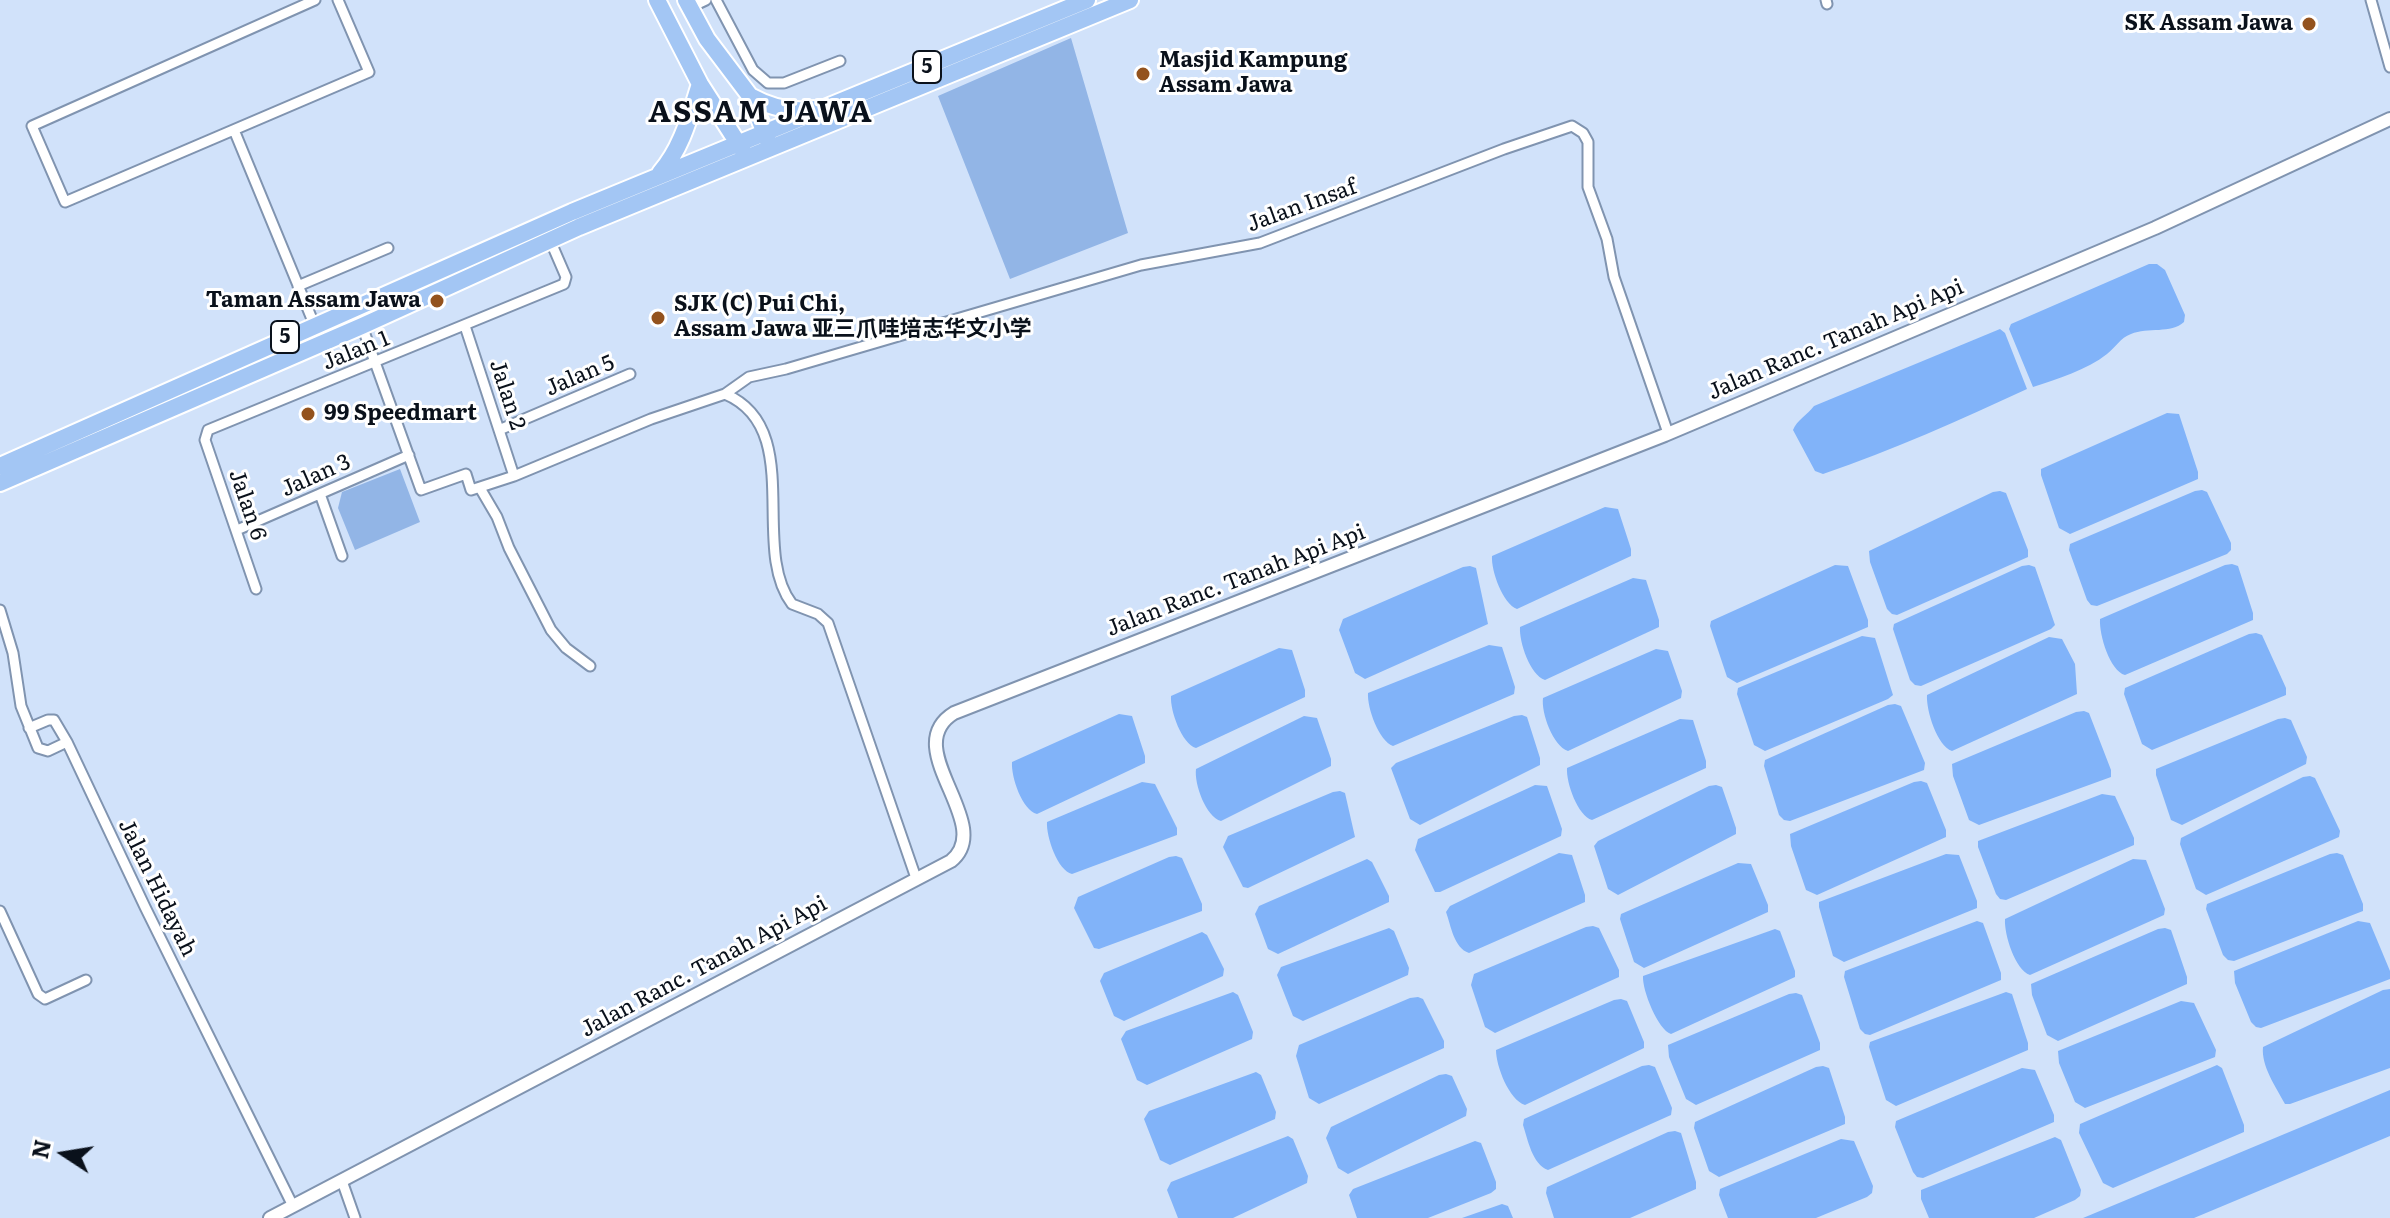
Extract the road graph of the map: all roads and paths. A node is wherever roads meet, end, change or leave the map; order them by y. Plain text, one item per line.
1 (315, 0) edge
2 (338, 0) edge
3 (657, 0) edge
4 (706, 0) edge
5 (716, 0) edge
6 (1087, 0) edge
7 (1130, 0) edge
8 (2371, 0) edge
9 (688, 4) edge
10 (840, 61) dead end
11 (2390, 67) edge
12 (700, 84) junction
13 (750, 96) junction
14 (834, 105) junction
15 (2390, 119) edge
16 (234, 130) junction
17 (773, 142) junction
18 (738, 151) junction
19 (656, 177) junction
20 (550, 240) junction
21 (388, 248) dead end
22 (298, 286) junction
23 (314, 324) junction
24 (362, 326) junction
25 (465, 326) junction
26 (376, 363) junction
27 (630, 374) dead end
28 (725, 394) junction
29 (499, 430) junction
30 (206, 433) joint
31 (1668, 433) junction
32 (409, 455) junction
33 (0, 466) edge
34 (514, 476) junction
35 (0, 483) edge
36 (480, 488) junction
37 (320, 494) junction
38 (237, 530) junction
39 (342, 556) dead end
40 (256, 589) dead end
41 (0, 610) edge
42 (590, 666) dead end
43 (29, 728) junction
44 (67, 742) junction
45 (916, 878) junction
46 (0, 911) edge
47 (86, 980) dead end
48 (342, 1181) junction
49 (293, 1206) junction
50 (270, 1218) edge
51 (355, 1218) edge

1 - 16 street
2 - 16 street
3 - 12 highway
4 - 9 street
5 - 10 street
6 - 14 highway, 5
7 - 17 highway, 5
8 - 11 street
9 - 13 highway
12 - 18 highway
12 - 19 highway
13 - 14 highway
13 - 17 highway
14 - 17 highway, 5
15 - 31 street, Jalan Ranc. Tanah Api Api
16 - 22 street
17 - 18 highway, 5
18 - 19 highway, 5
18 - 20 highway, 5
19 - 23 highway, 5
20 - 24 highway, 5
20 - 25 street, Jalan 1
21 - 22 street
22 - 23 street
23 - 33 highway, 5
24 - 26 street
24 - 35 highway, 5
25 - 26 street, Jalan 1
25 - 29 street, Jalan 2
26 - 30 street, Jalan 1
26 - 32 street
27 - 29 street, Jalan 5
28 - 31 street, Jalan Insaf
28 - 34 street
28 - 45 street
29 - 34 street, Jalan 2
30 - 38 street, Jalan 6
31 - 45 street, Jalan Ranc. Tanah Api Api
32 - 36 street
32 - 37 street, Jalan 3
34 - 36 street
36 - 42 street
37 - 38 street, Jalan 3
37 - 39 street
38 - 40 street, Jalan 6
41 - 43 street
43 - 44 street
43 - 44 street
44 - 49 street, Jalan Hidayah
45 - 48 street, Jalan Ranc. Tanah Api Api
46 - 47 street
48 - 49 street, Jalan Ranc. Tanah Api Api
48 - 51 street
49 - 50 street, Jalan Ranc. Tanah Api Api

